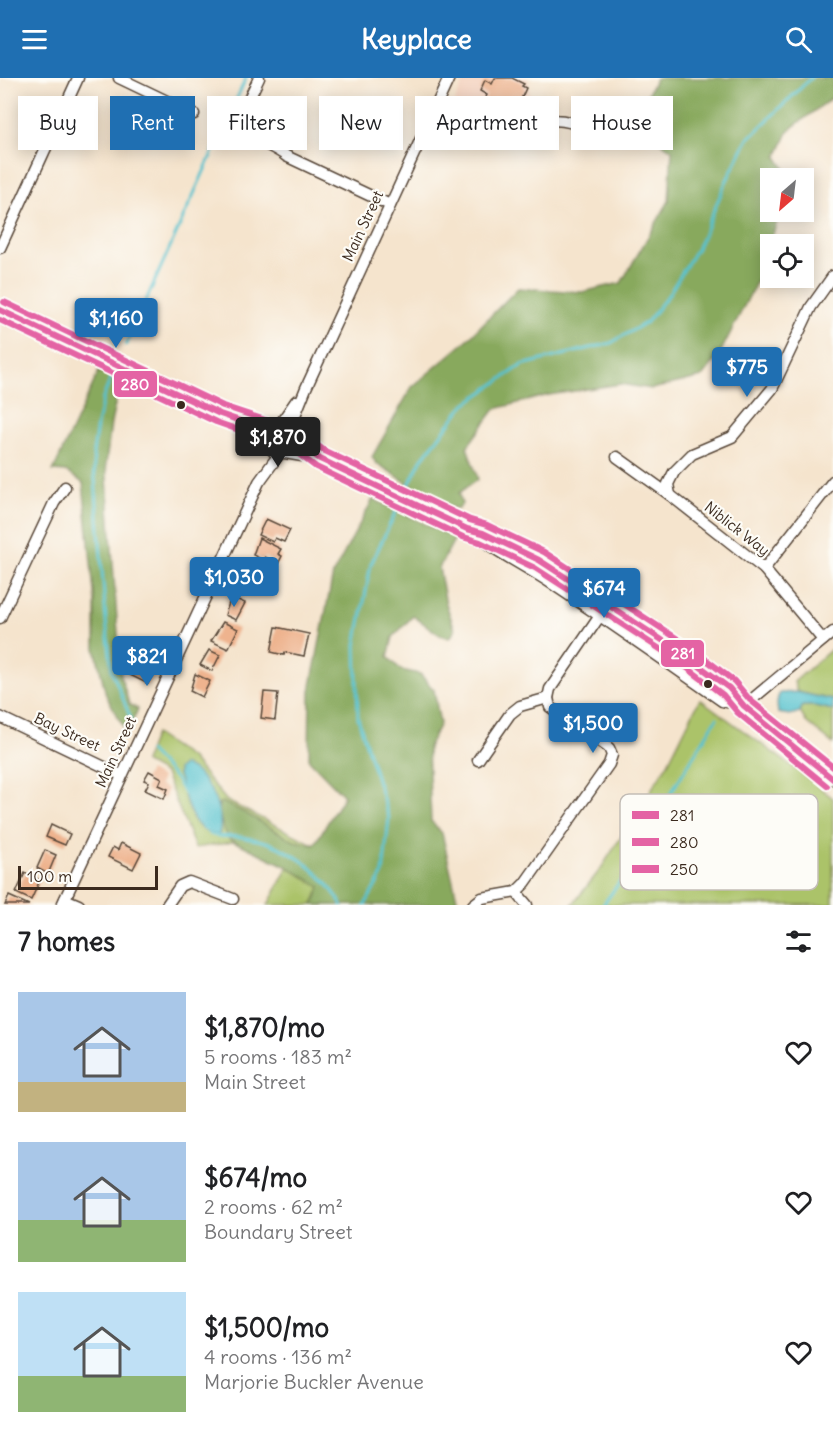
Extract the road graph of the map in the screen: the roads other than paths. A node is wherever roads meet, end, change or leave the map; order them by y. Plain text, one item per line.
1 (78, 78) edge
2 (119, 78) edge
3 (259, 78) edge
4 (449, 78) edge
5 (156, 96) edge
6 (441, 96) edge
7 (416, 150) edge
8 (390, 205) junction
9 (0, 248) edge
10 (833, 278) edge
11 (0, 310) edge
12 (306, 388) junction
13 (289, 435) junction
14 (271, 438) junction
15 (282, 452) junction
16 (617, 457) dead end
17 (320, 459) junction
18 (833, 481) edge
19 (259, 482) junction
20 (65, 487) dead end
21 (670, 495) junction
22 (467, 529) junction
23 (764, 569) junction
24 (608, 604) junction
25 (600, 616) junction
26 (0, 618) edge
27 (833, 632) edge
28 (823, 639) junction
29 (548, 698) junction
30 (744, 706) junction
31 (0, 717) edge
32 (478, 760) dead end
33 (121, 775) junction
34 (833, 779) edge
35 (516, 892) junction
36 (232, 899) dead end
37 (63, 902) edge
38 (79, 905) edge
39 (167, 905) edge
40 (473, 905) edge
41 (527, 905) edge

1 - 9 street
2 - 5 street
3 - 8 street
4 - 6 street, Main Street
7 - 8 street, Main Street
8 - 12 street, Main Street
10 - 21 street
11 - 14 street
12 - 13 street, Main Street
12 - 14 street, Main Street
13 - 14 street
13 - 15 street
13 - 17 street
14 - 15 street
14 - 19 street, Main Street
15 - 17 street
15 - 19 street, Main Street
16 - 21 street, Niblick Way
17 - 22 street
18 - 23 street
19 - 33 street, Main Street
20 - 26 street
21 - 23 street, Niblick Way
22 - 24 street
22 - 25 street
23 - 28 street, Niblick Way
24 - 25 street
24 - 30 street
25 - 29 street
25 - 30 street
27 - 28 street
28 - 30 street
29 - 32 street
29 - 35 street
30 - 34 street
31 - 33 street, Bay Street
33 - 37 street, Main Street
35 - 40 street
35 - 41 street
36 - 39 street
37 - 38 street

